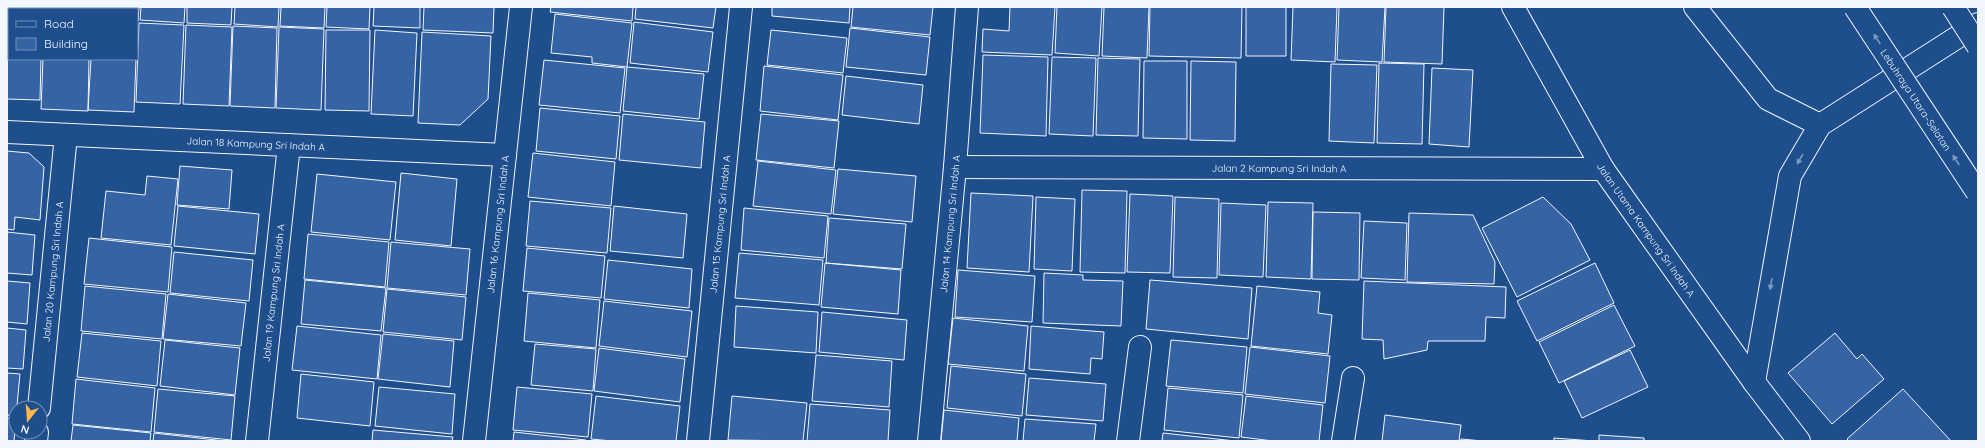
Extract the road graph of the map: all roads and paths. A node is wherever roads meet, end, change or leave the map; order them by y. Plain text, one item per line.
1 (521, 7) edge
2 (741, 7) edge
3 (967, 7) edge
4 (1513, 7) edge
5 (1695, 7) edge
6 (1855, 7) edge
7 (1953, 7) edge
8 (1978, 24) edge
9 (1978, 46) edge
10 (1820, 125) junction
11 (7, 132) edge
12 (66, 135) junction
13 (288, 145) junction
14 (505, 155) junction
15 (955, 168) junction
16 (1603, 169) junction
17 (1977, 192) edge
18 (1140, 347) dead end
19 (1353, 378) dead end
20 (1754, 382) junction
21 (40, 400) edge
22 (257, 441) edge
23 (474, 441) edge
24 (698, 441) edge
25 (929, 441) edge
26 (1128, 441) edge
27 (1343, 441) edge
28 (1799, 441) edge

1 - 14 main road, Jalan 16 Kampung Sri Indah A
2 - 24 main road, Jalan 15 Kampung Sri Indah A
3 - 15 main road, Jalan 14 Kampung Sri Indah A
4 - 16 main road, Jalan Utama Kampung Sri Indah A
5 - 10 main road
17 -> 6 main road, Lebuhraya Utara–Selatan, bridge
7 - 9 main road, bridge
8 - 10 main road
10 -> 20 main road
11 - 12 main road, Jalan 18 Kampung Sri Indah A
12 - 13 main road, Jalan 18 Kampung Sri Indah A
12 - 21 main road, Jalan 20 Kampung Sri Indah A
13 - 14 main road, Jalan 18 Kampung Sri Indah A
13 - 22 main road, Jalan 19 Kampung Sri Indah A
14 - 23 main road, Jalan 16 Kampung Sri Indah A
15 - 16 main road, Jalan 2 Kampung Sri Indah A
15 - 25 main road, Jalan 14 Kampung Sri Indah A
16 - 20 main road, Jalan Utama Kampung Sri Indah A
18 - 26 main road
19 - 27 main road
20 - 28 main road, Jalan Utama Kampung Sri Indah A

